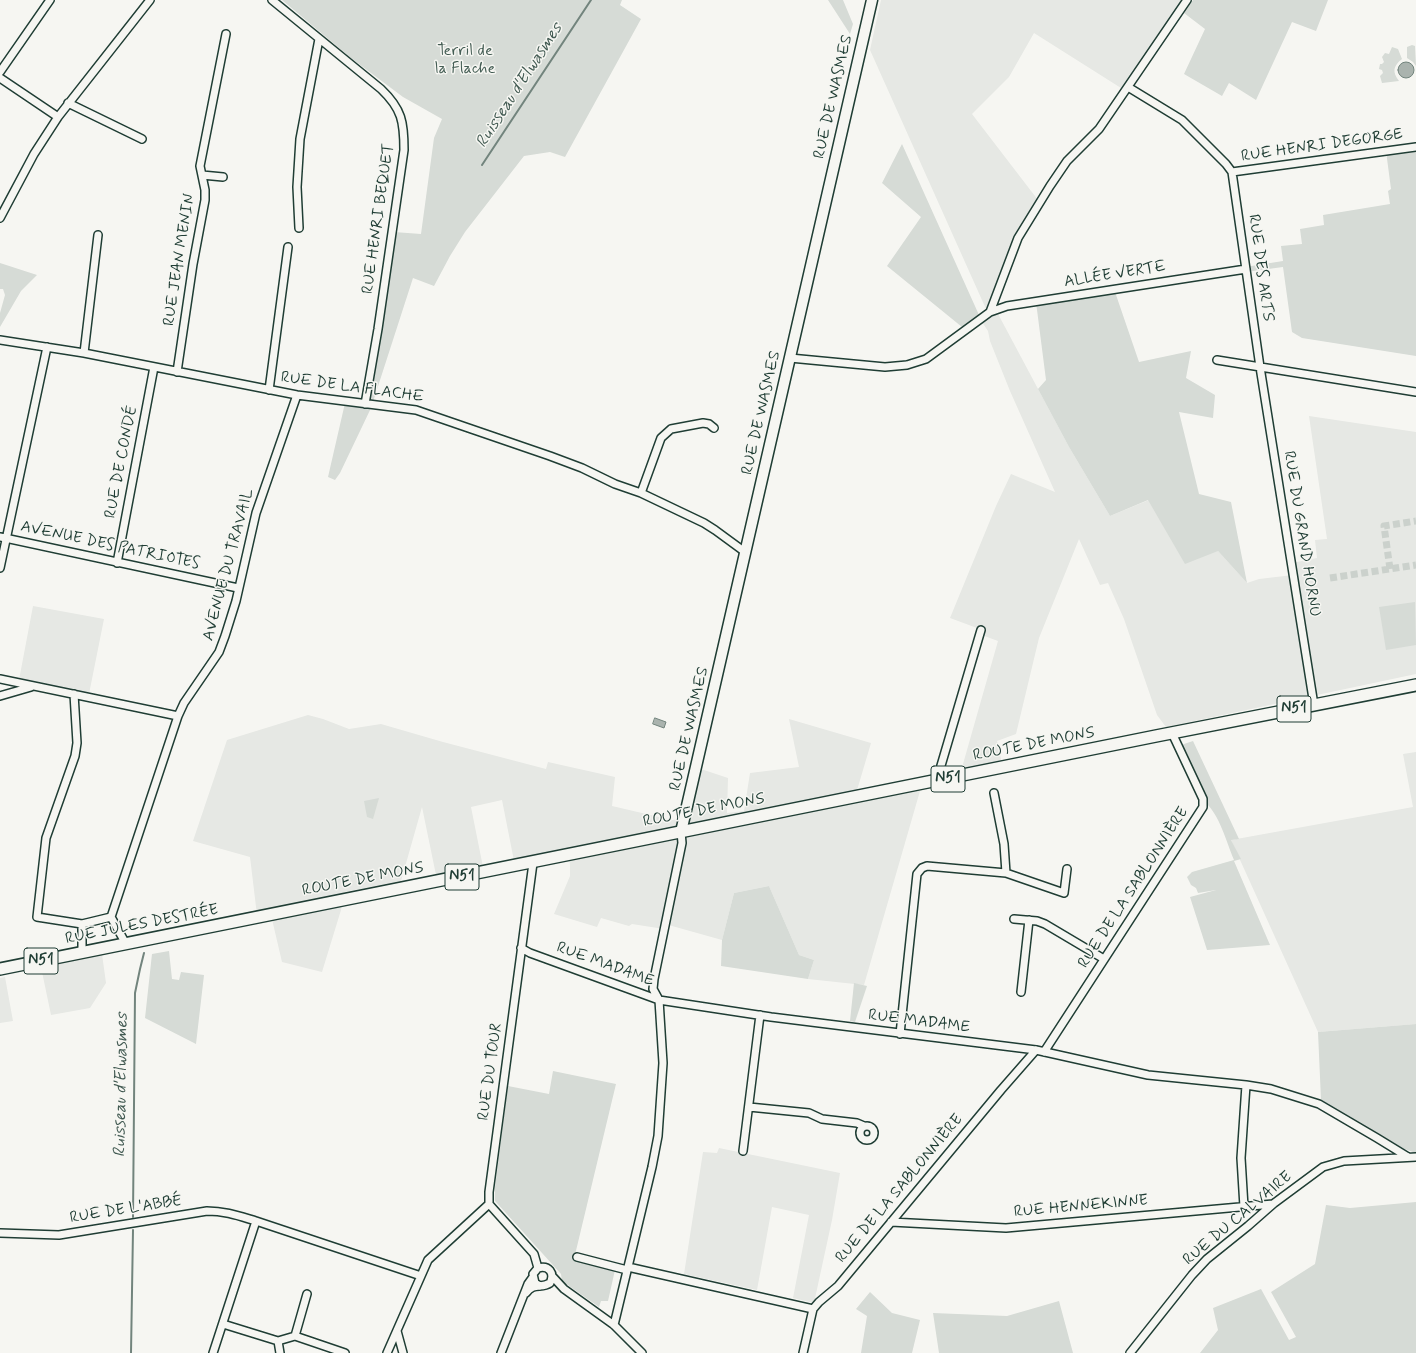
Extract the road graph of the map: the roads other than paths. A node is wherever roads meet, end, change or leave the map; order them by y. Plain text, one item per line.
1 (50, 0) edge
2 (150, 0) edge
3 (272, 0) edge
4 (872, 0) edge
5 (1187, 0) edge
6 (226, 34) dead end
7 (319, 38) junction
8 (0, 72) edge
9 (0, 78) edge
10 (1128, 87) junction
11 (68, 103) junction
12 (58, 117) junction
13 (142, 139) dead end
14 (1416, 147) edge
15 (1232, 172) junction
16 (202, 175) junction
17 (223, 177) dead end
18 (0, 218) edge
19 (298, 228) dead end
20 (98, 235) dead end
21 (288, 247) dead end
22 (1246, 269) junction
23 (990, 312) junction
24 (0, 340) edge
25 (47, 347) junction
26 (84, 353) junction
27 (790, 358) junction
28 (1217, 360) dead end
29 (154, 367) junction
30 (1260, 367) junction
31 (177, 372) junction
32 (269, 390) junction
33 (1416, 392) edge
34 (297, 395) junction
35 (365, 404) junction
36 (714, 428) dead end
37 (641, 494) junction
38 (3, 538) edge
39 (745, 552) junction
40 (117, 563) junction
41 (0, 568) edge
42 (238, 588) junction
43 (981, 630) dead end
44 (0, 680) edge
45 (1416, 685) edge
46 (33, 686) junction
47 (74, 694) junction
48 (0, 696) edge
49 (1314, 705) junction
50 (178, 716) junction
51 (1172, 733) junction
52 (941, 780) junction
53 (994, 793) dead end
54 (681, 832) junction
55 (533, 862) junction
56 (1067, 869) dead end
57 (1006, 873) junction
58 (111, 917) junction
59 (1014, 919) dead end
60 (1028, 920) junction
61 (243, 921) joint
62 (82, 924) junction
63 (126, 944) junction
64 (521, 948) junction
65 (82, 953) junction
66 (1104, 959) junction
67 (0, 969) edge
68 (1021, 992) dead end
69 (659, 1000) junction
70 (760, 1015) junction
71 (900, 1034) junction
72 (1036, 1050) junction
73 (1044, 1052) junction
74 (1246, 1085) junction
75 (748, 1107) junction
76 (864, 1126) dead end
77 (744, 1151) dead end
78 (1416, 1157) edge
79 (1408, 1158) junction
80 (489, 1204) junction
81 (1273, 1204) junction
82 (1244, 1207) junction
83 (256, 1221) junction
84 (891, 1222) junction
85 (0, 1233) edge
86 (534, 1254) junction
87 (577, 1257) dead end
88 (538, 1268) junction
89 (548, 1268) junction
90 (627, 1269) junction
91 (421, 1276) junction
92 (552, 1276) junction
93 (533, 1277) junction
94 (549, 1284) junction
95 (540, 1286) junction
96 (564, 1289) junction
97 (307, 1294) dead end
98 (523, 1296) junction
99 (813, 1309) junction
100 (223, 1324) junction
101 (614, 1325) junction
102 (397, 1331) junction
103 (294, 1336) junction
104 (278, 1341) junction
105 (213, 1353) edge
106 (280, 1353) edge
107 (345, 1353) edge
108 (387, 1353) edge
109 (403, 1353) edge
110 (501, 1353) edge
111 (642, 1353) edge
112 (803, 1353) edge
113 (1130, 1353) edge

1 - 8 street
2 - 11 street
3 - 7 street, RUE HENRI BEQUET
4 - 27 street, RUE DE WASMES
5 - 10 street
6 - 16 street, RUE JEAN MENIN
7 - 19 street
7 - 35 street, RUE HENRI BEQUET
9 - 12 street
10 - 15 street
10 - 23 street
11 - 12 street
11 - 13 street
12 - 18 street
14 - 15 street, RUE HENRI DEGORGE
15 - 22 street, RUE DES ARTS
16 - 17 street
16 - 31 street, RUE JEAN MENIN
20 - 26 street
21 - 32 street
22 - 23 street, ALLÉE VERTE
22 - 30 street, RUE DES ARTS
23 - 27 street, ALLÉE VERTE
24 - 25 street, RUE DE LA FLACHE
25 - 26 street, RUE DE LA FLACHE
25 - 38 street
26 - 29 street, RUE DE LA FLACHE
27 - 39 street, RUE DE WASMES
28 - 30 street
29 - 31 street, RUE DE LA FLACHE
29 - 40 street, RUE DE CONDÉ
30 - 33 street
30 - 49 street, RUE DU GRAND HORNU
31 - 32 street, RUE DE LA FLACHE
32 - 34 street, RUE DE LA FLACHE
34 - 35 street, RUE DE LA FLACHE
34 - 42 street, AVENUE DU TRAVAIL
35 - 37 street, RUE DE LA FLACHE
36 - 37 street
37 - 39 street, RUE DE LA FLACHE
38 - 40 street, AVENUE DES PATRIOTES
38 - 41 street
39 - 54 street, RUE DE WASMES
40 - 42 street, AVENUE DES PATRIOTES
42 - 50 street, AVENUE DU TRAVAIL
43 - 52 street
44 - 46 street
45 - 49 main road, N51
46 - 47 street
46 - 48 street
47 - 50 street
47 - 62 street
49 - 51 main road, N51
50 - 58 street, AVENUE DU TRAVAIL
51 - 52 main road, ROUTE DE MONS / N51
51 - 66 street, RUE DE LA SABLONNIÈRE
52 - 54 main road, ROUTE DE MONS / N51
53 - 57 street
54 - 55 main road, ROUTE DE MONS / N51
54 - 69 street
55 - 61 main road, ROUTE DE MONS / N51
55 - 64 street, RUE DU TOUR
56 - 57 street
57 - 71 street
58 - 62 street
58 - 63 street
59 - 60 street
60 - 66 street
60 - 68 street
61 - 63 main road, RUE JULES DESTRÉE / N51
62 - 65 street
63 - 65 main road, RUE JULES DESTRÉE / N51
64 - 69 street, RUE MADAME
64 - 80 street, RUE DU TOUR
65 - 67 main road, RUE JULES DESTRÉE / N51
66 - 73 street, RUE DE LA SABLONNIÈRE
69 - 70 street, RUE MADAME
69 - 90 street
70 - 71 street, RUE MADAME
70 - 75 street
71 - 72 street, RUE MADAME
72 - 73 street, RUE MADAME
72 - 84 street, RUE DE LA SABLONNIÈRE
73 - 74 street, RUE MADAME
74 - 79 street, RUE MADAME
74 - 82 street
75 - 76 street
75 - 77 street
78 - 79 street, RUE DU CALVAIRE
79 - 81 street, RUE DU CALVAIRE
80 - 86 street
80 - 91 street
81 - 82 street, RUE HENNEKINNE
81 - 113 street, RUE DU CALVAIRE
82 - 84 street, RUE HENNEKINNE
83 - 85 street, RUE DE L'ABBÉ
83 - 91 street, RUE DE L'ABBÉ
83 - 100 street
84 - 99 street, RUE DE LA SABLONNIÈRE
86 - 88 street
86 - 89 street
87 - 90 street
88 - 89 street
88 - 93 street
89 - 92 street
90 - 99 street
90 - 101 street
91 - 102 street
92 - 94 street
92 - 96 street
93 - 95 street
93 - 98 street
94 - 95 street
94 - 96 street
95 - 98 street
96 - 101 street
97 - 103 street
98 - 110 street
99 - 112 street
100 - 104 street
100 - 105 street
101 - 111 street
102 - 108 street
102 - 109 street
103 - 104 street
103 - 107 street
104 - 106 street

